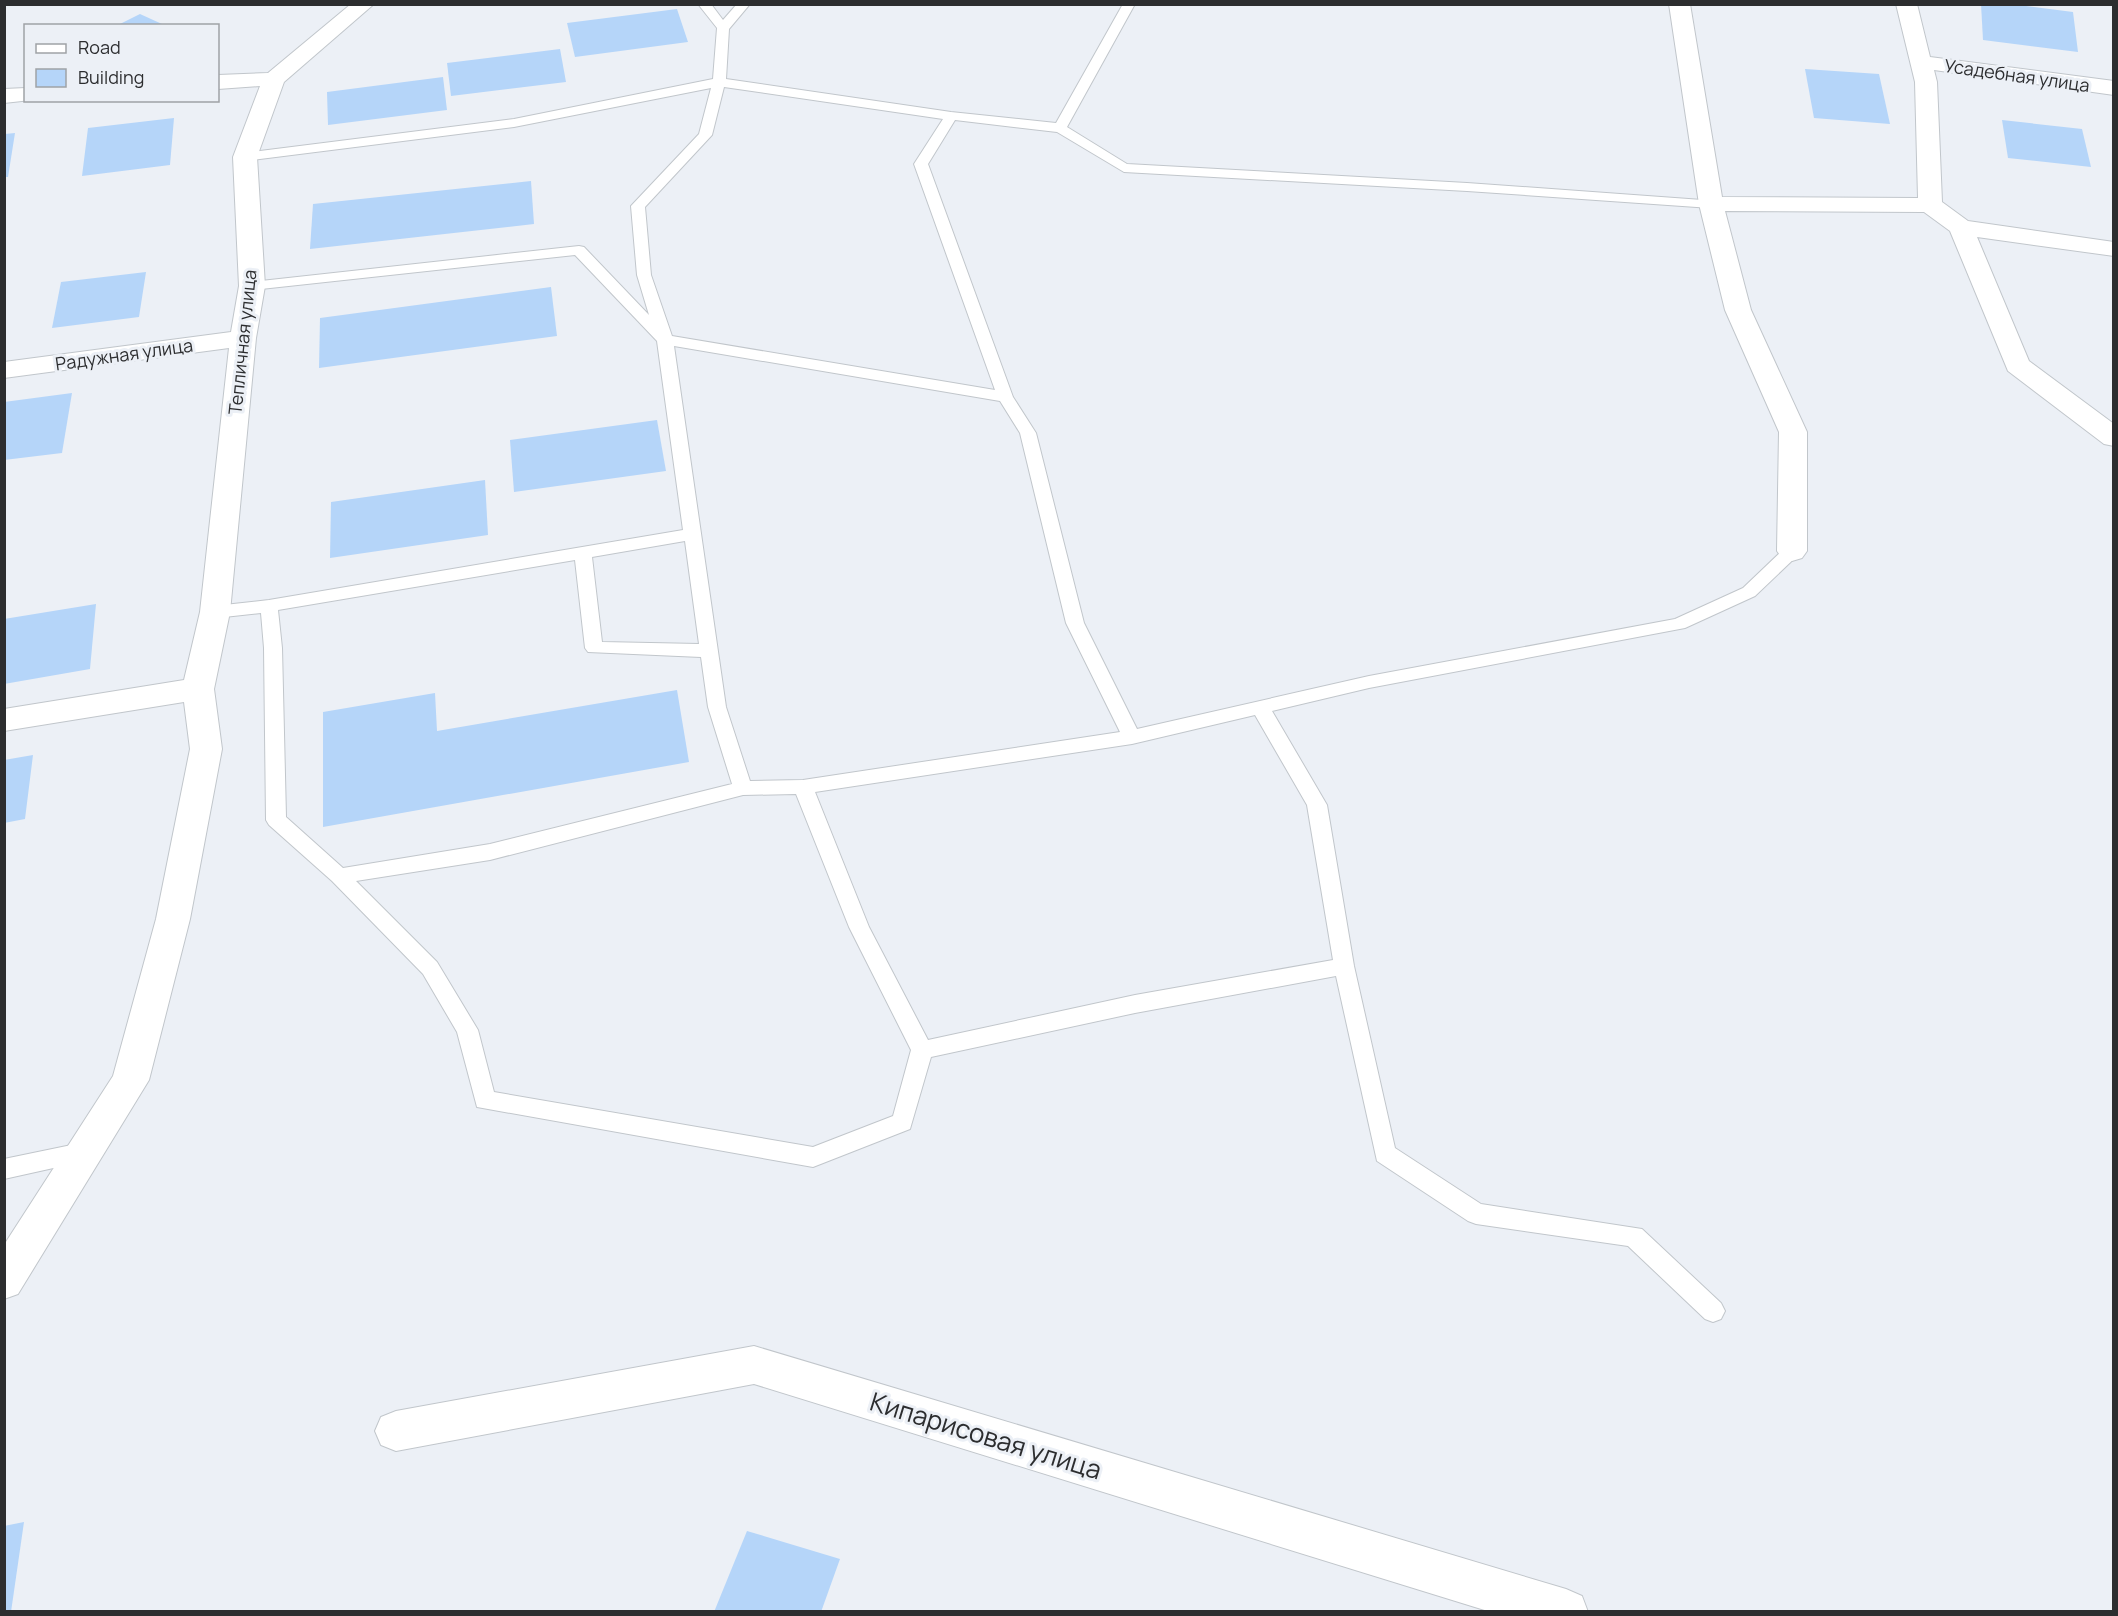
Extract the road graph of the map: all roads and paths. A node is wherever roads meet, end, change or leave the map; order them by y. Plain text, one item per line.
1 (364, 4) edge
2 (704, 4) edge
3 (744, 4) edge
4 (1129, 4) edge
5 (1678, 4) edge
6 (1906, 4) edge
7 (723, 28) junction
8 (1921, 62) junction
9 (274, 79) junction
10 (219, 82) edge
11 (719, 82) junction
12 (2114, 88) edge
13 (24, 95) edge
14 (4, 96) edge
15 (951, 116) junction
16 (1060, 128) junction
17 (245, 157) junction
18 (1711, 204) junction
19 (1930, 205) junction
20 (1960, 228) junction
21 (2114, 249) edge
22 (252, 286) junction
23 (243, 338) junction
24 (665, 340) junction
25 (4, 370) edge
26 (1005, 397) junction
27 (2114, 438) edge
28 (694, 534) junction
29 (1792, 551) joint
30 (583, 553) junction
31 (269, 606) junction
32 (215, 612) junction
33 (710, 651) junction
34 (198, 689) junction
35 (1260, 707) junction
36 (4, 720) edge
37 (1132, 737) junction
38 (803, 787) junction
39 (743, 788) junction
40 (339, 876) junction
41 (1344, 966) junction
42 (922, 1050) junction
43 (86, 1152) junction
44 (4, 1169) edge
45 (4, 1281) edge
46 (1713, 1311) dead end
47 (396, 1431) dead end
48 (1566, 1611) edge

1 - 9 street, Тепличная улица
2 - 7 lane
3 - 7 lane
4 - 16 lane
5 - 18 street
6 - 8 street
7 - 11 lane
8 - 12 street, Усадебная улица
8 - 19 street
9 - 10 street
9 - 17 street, Тепличная улица
11 - 15 lane
11 - 17 lane
11 - 24 lane
13 - 14 street
15 - 16 lane
15 - 26 lane
16 - 18 lane
17 - 22 street, Тепличная улица
18 - 19 street
18 - 29 street
19 - 20 street
20 - 21 street
20 - 27 street
22 - 23 street, Тепличная улица
22 - 24 lane
23 - 25 street, Радужная улица
23 - 32 street, Тепличная улица
24 - 26 lane
24 - 28 lane
26 - 37 lane
28 - 30 lane
28 - 33 lane
29 - 35 lane
30 - 31 lane
30 - 33 lane
31 - 32 lane
31 - 40 lane
32 - 34 street, Тепличная улица
33 - 39 lane
34 - 36 street
34 - 43 street
35 - 37 lane
35 - 41 lane
37 - 38 lane
38 - 39 lane
38 - 42 lane
39 - 40 lane
40 - 42 lane
41 - 42 lane
41 - 46 lane
43 - 44 lane
43 - 45 street
47 - 48 street, Кипарисовая улица

